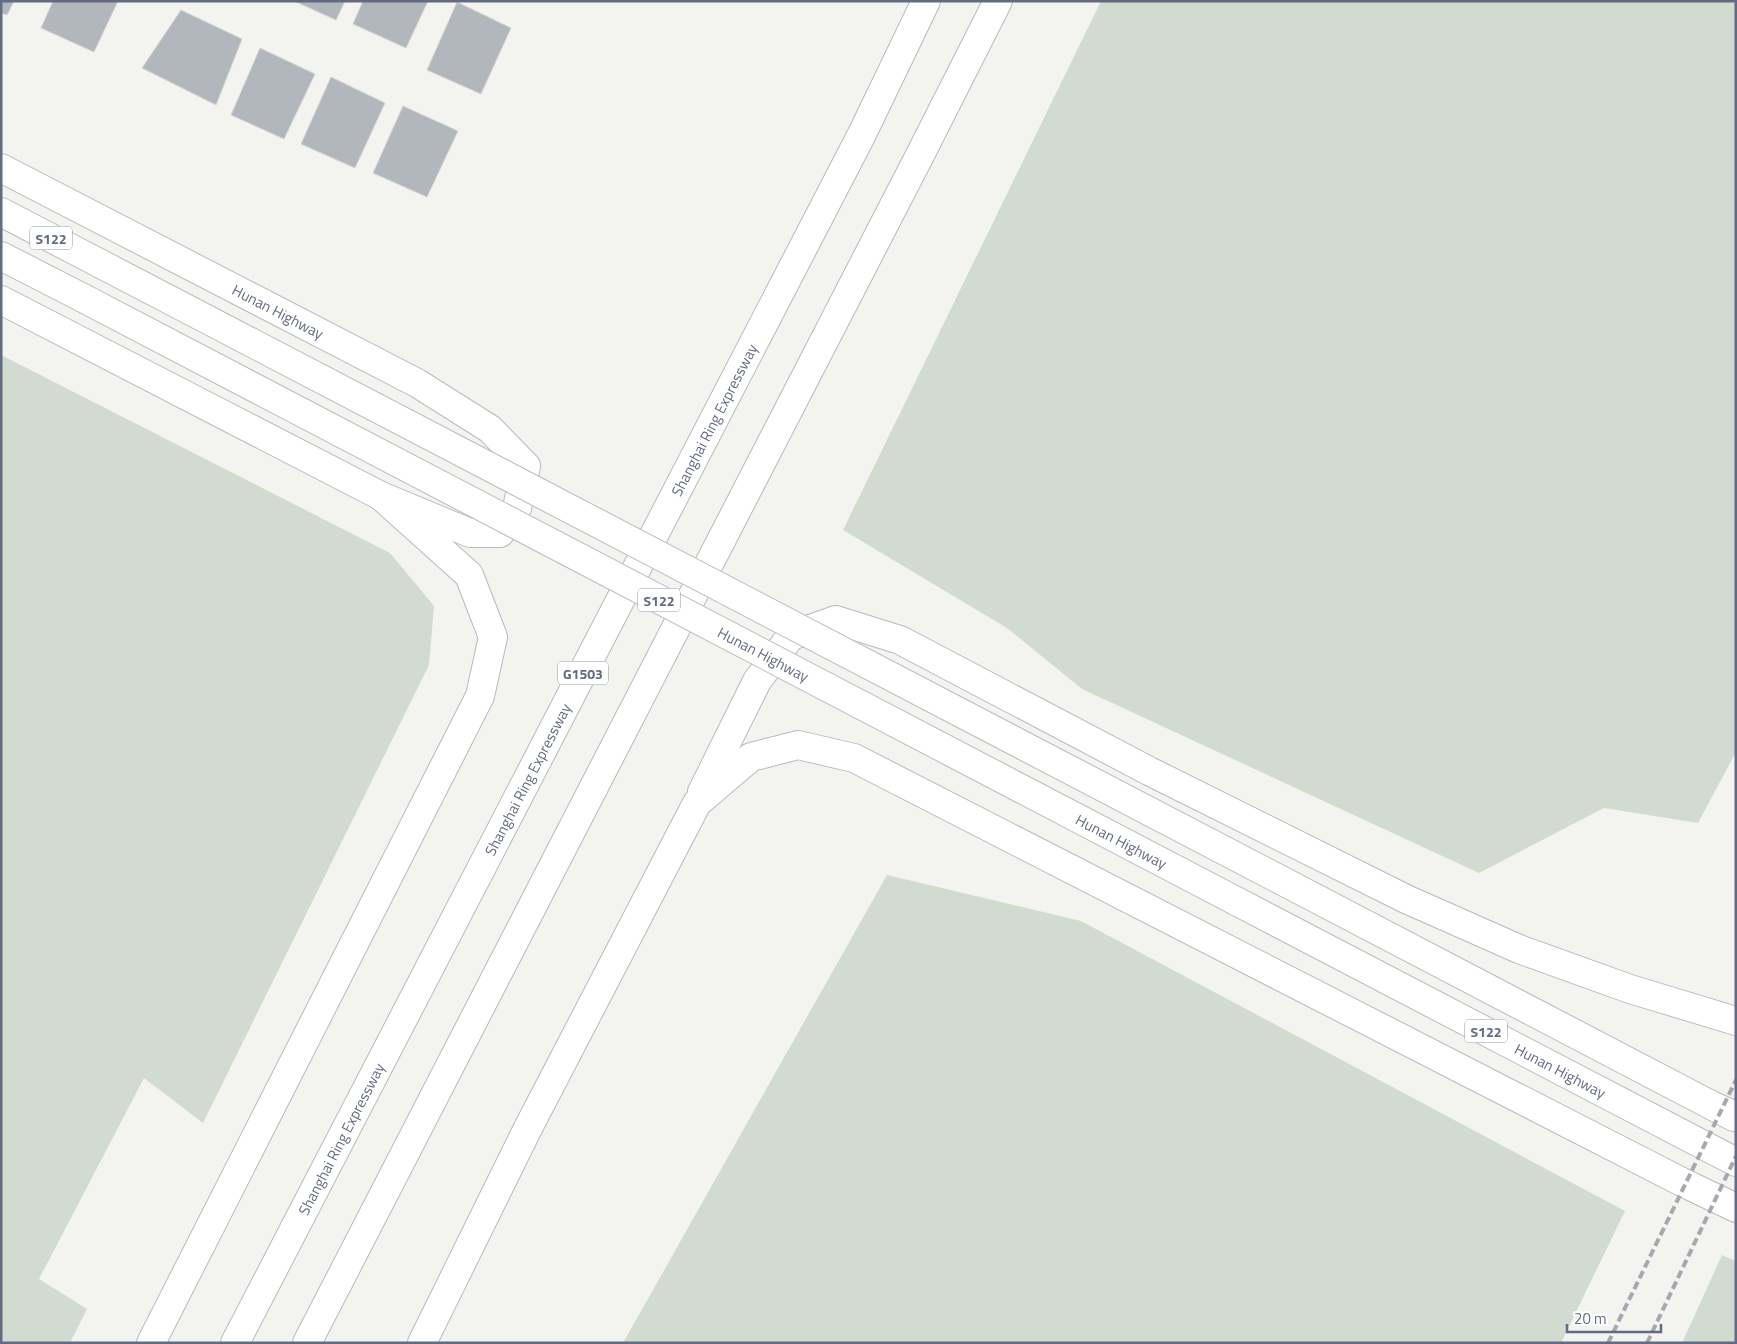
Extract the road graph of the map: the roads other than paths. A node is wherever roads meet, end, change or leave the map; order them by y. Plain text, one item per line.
1 (926, 1) edge
2 (998, 1) edge
3 (1, 168) edge
4 (1, 212) edge
5 (1, 256) edge
6 (1, 300) edge
7 (381, 496) junction
8 (697, 803) junction
9 (1736, 1021) edge
10 (1728, 1113) edge
11 (1736, 1162) edge
12 (1736, 1208) edge
13 (151, 1343) edge
14 (235, 1343) edge
15 (307, 1343) edge
16 (422, 1343) edge

1 - 14 main road, Shanghai Ring Expressway / G1503
2 - 15 main road
3 - 7 main road, Hunan Highway
4 - 10 main road, S122, bridge
5 - 11 main road, Hunan Highway / S122, bridge
6 - 7 main road, Hunan Highway
7 - 13 main road
8 - 9 main road
8 - 12 main road
8 - 16 main road

